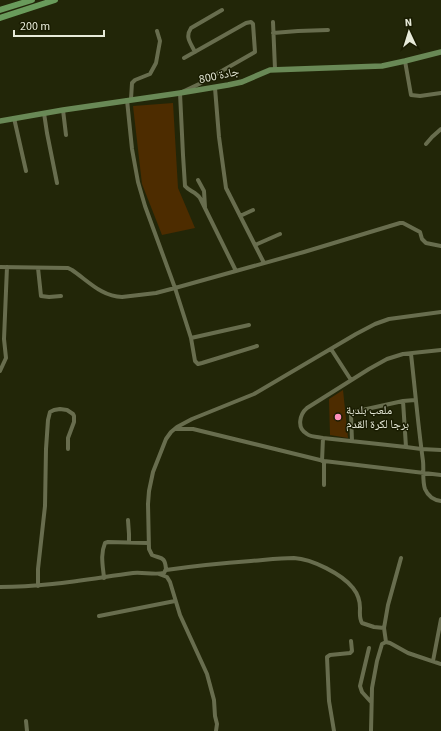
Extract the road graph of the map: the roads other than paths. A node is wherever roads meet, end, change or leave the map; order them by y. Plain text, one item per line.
1 (32, 0) edge
2 (55, 0) edge
3 (0, 10) edge
4 (222, 10) dead end
5 (0, 18) edge
6 (273, 22) dead end
7 (328, 30) dead end
8 (157, 31) dead end
9 (273, 33) junction
10 (194, 52) junction
11 (441, 52) edge
12 (184, 58) dead end
13 (405, 61) junction
14 (275, 69) junction
15 (208, 79) junction
16 (213, 88) junction
17 (180, 93) junction
18 (441, 93) edge
19 (129, 100) junction
20 (63, 110) junction
21 (44, 113) junction
22 (14, 118) junction
23 (0, 120) edge
24 (441, 129) edge
25 (66, 135) dead end
26 (426, 144) dead end
27 (26, 171) dead end
28 (198, 180) dead end
29 (57, 183) dead end
30 (205, 210) junction
31 (253, 210) dead end
32 (240, 216) junction
33 (280, 234) dead end
34 (255, 245) junction
35 (441, 246) edge
36 (264, 263) junction
37 (0, 267) edge
38 (7, 267) junction
39 (38, 268) junction
40 (236, 271) junction
41 (175, 288) junction
42 (60, 296) dead end
43 (441, 312) edge
44 (249, 325) dead end
45 (191, 338) junction
46 (257, 346) dead end
47 (330, 349) junction
48 (441, 350) edge
49 (411, 354) junction
50 (0, 371) edge
51 (351, 380) junction
52 (415, 400) junction
53 (403, 401) junction
54 (192, 419) junction
55 (175, 429) junction
56 (193, 429) junction
57 (323, 438) junction
58 (352, 441) junction
59 (406, 446) junction
60 (68, 449) dead end
61 (421, 449) junction
62 (441, 450) edge
63 (323, 461) junction
64 (423, 473) junction
65 (441, 475) edge
66 (324, 485) dead end
67 (441, 501) edge
68 (128, 520) dead end
69 (129, 542) junction
70 (148, 543) junction
71 (401, 558) dead end
72 (166, 570) junction
73 (159, 574) junction
74 (104, 578) junction
75 (38, 586) junction
76 (0, 587) edge
77 (175, 601) junction
78 (99, 616) dead end
79 (441, 619) edge
80 (384, 628) junction
81 (440, 631) edge
82 (351, 641) dead end
83 (386, 642) junction
84 (369, 648) dead end
85 (433, 661) junction
86 (441, 664) edge
87 (371, 702) junction
88 (26, 721) dead end
89 (27, 731) edge
90 (216, 731) edge
91 (334, 731) edge
92 (371, 731) edge

1 - 3 highway
2 - 5 highway
4 - 10 street
6 - 9 street
7 - 9 street
8 - 19 street
9 - 14 street
10 - 12 street
10 - 15 street
11 - 13 main road, جادة 800
13 - 14 main road, جادة 800
13 - 18 street
14 - 16 main road, جادة 800
15 - 16 street
15 - 17 street
16 - 17 main road, جادة 800
16 - 32 street
17 - 19 main road, جادة 800
17 - 30 street
19 - 20 main road, جادة 800
19 - 41 street
20 - 21 main road, جادة 800
20 - 25 street
21 - 22 main road, جادة 800
21 - 29 street
22 - 23 main road, جادة 800
22 - 27 street
24 - 26 street
28 - 30 street
30 - 40 street
31 - 32 street
32 - 34 street
33 - 34 street
34 - 36 street
35 - 36 street
36 - 40 street
37 - 38 street
38 - 39 street
38 - 50 street
39 - 41 street
39 - 42 street
40 - 41 street
41 - 45 street
43 - 47 street
44 - 45 street
45 - 46 street
47 - 51 street
47 - 54 street
48 - 49 street
49 - 51 street
49 - 52 street
51 - 57 street
52 - 53 street
52 - 61 street
53 - 58 street
53 - 59 street
54 - 55 street
54 - 56 street
55 - 56 street
55 - 70 street
56 - 63 street
57 - 58 street
57 - 63 street
58 - 59 street
59 - 61 street
60 - 75 street
61 - 62 street
61 - 64 street
63 - 64 street
63 - 66 street
64 - 65 street
64 - 67 street
68 - 69 street
69 - 70 street
69 - 74 street
70 - 72 street
71 - 80 street
72 - 73 street
72 - 80 street
73 - 74 street
73 - 77 street
74 - 75 street
75 - 76 street
77 - 78 street
77 - 90 street
79 - 81 street
80 - 83 street
81 - 85 street
82 - 91 street
83 - 85 street
83 - 87 street
84 - 87 street
85 - 86 street
87 - 92 street
88 - 89 street

